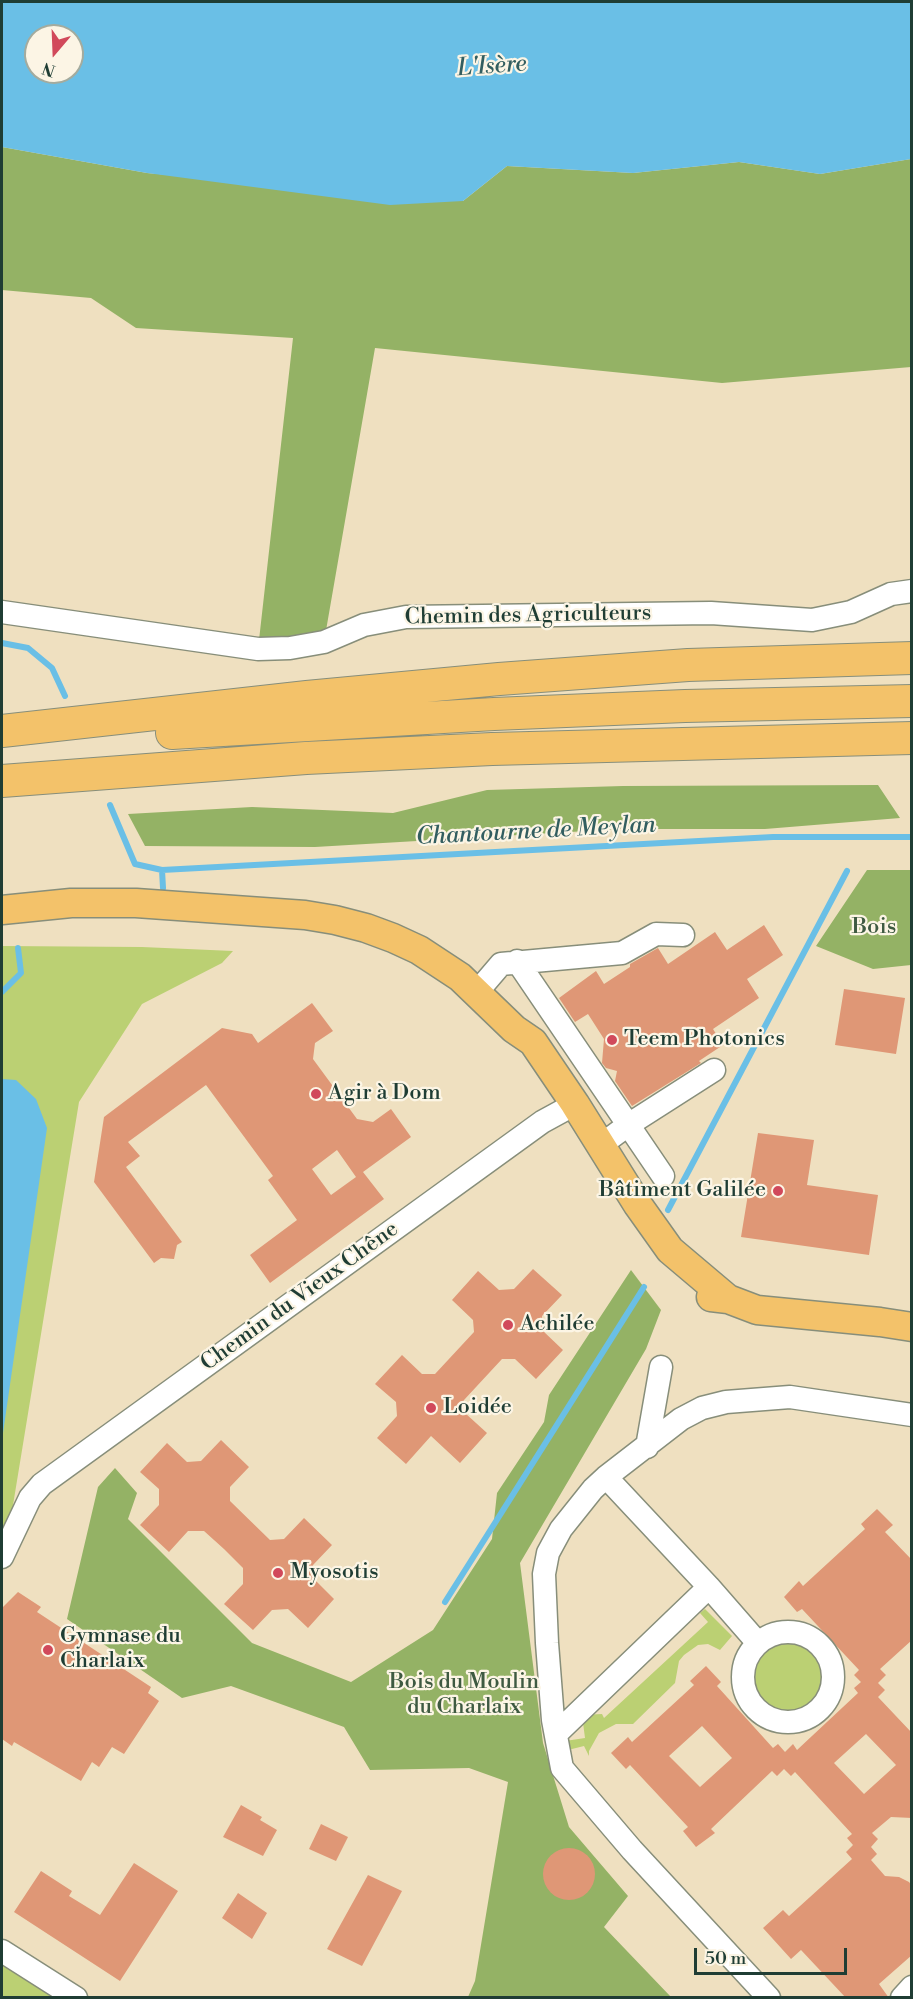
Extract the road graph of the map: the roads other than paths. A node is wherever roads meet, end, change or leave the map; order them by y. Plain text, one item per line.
1 (912, 591) edge
2 (2, 612) edge
3 (912, 658) edge
4 (912, 701) edge
5 (2, 732) edge
6 (912, 738) edge
7 (2, 746) edge
8 (2, 781) edge
9 (9, 909) edge
10 (683, 935) dead end
11 (517, 961) junction
12 (477, 992) junction
13 (714, 1070) dead end
14 (568, 1108) junction
15 (628, 1125) junction
16 (601, 1145) junction
17 (663, 1176) dead end
18 (728, 1299) junction
19 (912, 1327) edge
20 (661, 1367) dead end
21 (912, 1414) edge
22 (646, 1447) junction
23 (606, 1477) junction
24 (2, 1557) edge
25 (709, 1587) junction
26 (757, 1642) junction
27 (556, 1734) junction
28 (2, 1951) edge
29 (912, 1987) edge
30 (76, 1998) edge
31 (769, 1998) edge
32 (902, 1998) edge

1 - 2 street, Chemin des Agriculteurs
3 - 5 highway
4 - 7 highway
6 - 8 highway
9 - 12 main road
10 - 11 street
11 - 12 street
11 - 15 street
12 - 14 main road
13 - 15 street
14 - 16 main road
14 - 18 main road
14 - 24 street, Chemin du Vieux Chêne
15 - 16 street
15 - 17 street
16 - 18 main road
18 - 19 main road
20 - 22 street
21 - 22 street
22 - 23 street
23 - 25 street
23 - 27 street
25 - 26 street
25 - 27 street
26 - 26 street
27 - 31 street
28 - 30 street
29 - 32 street

